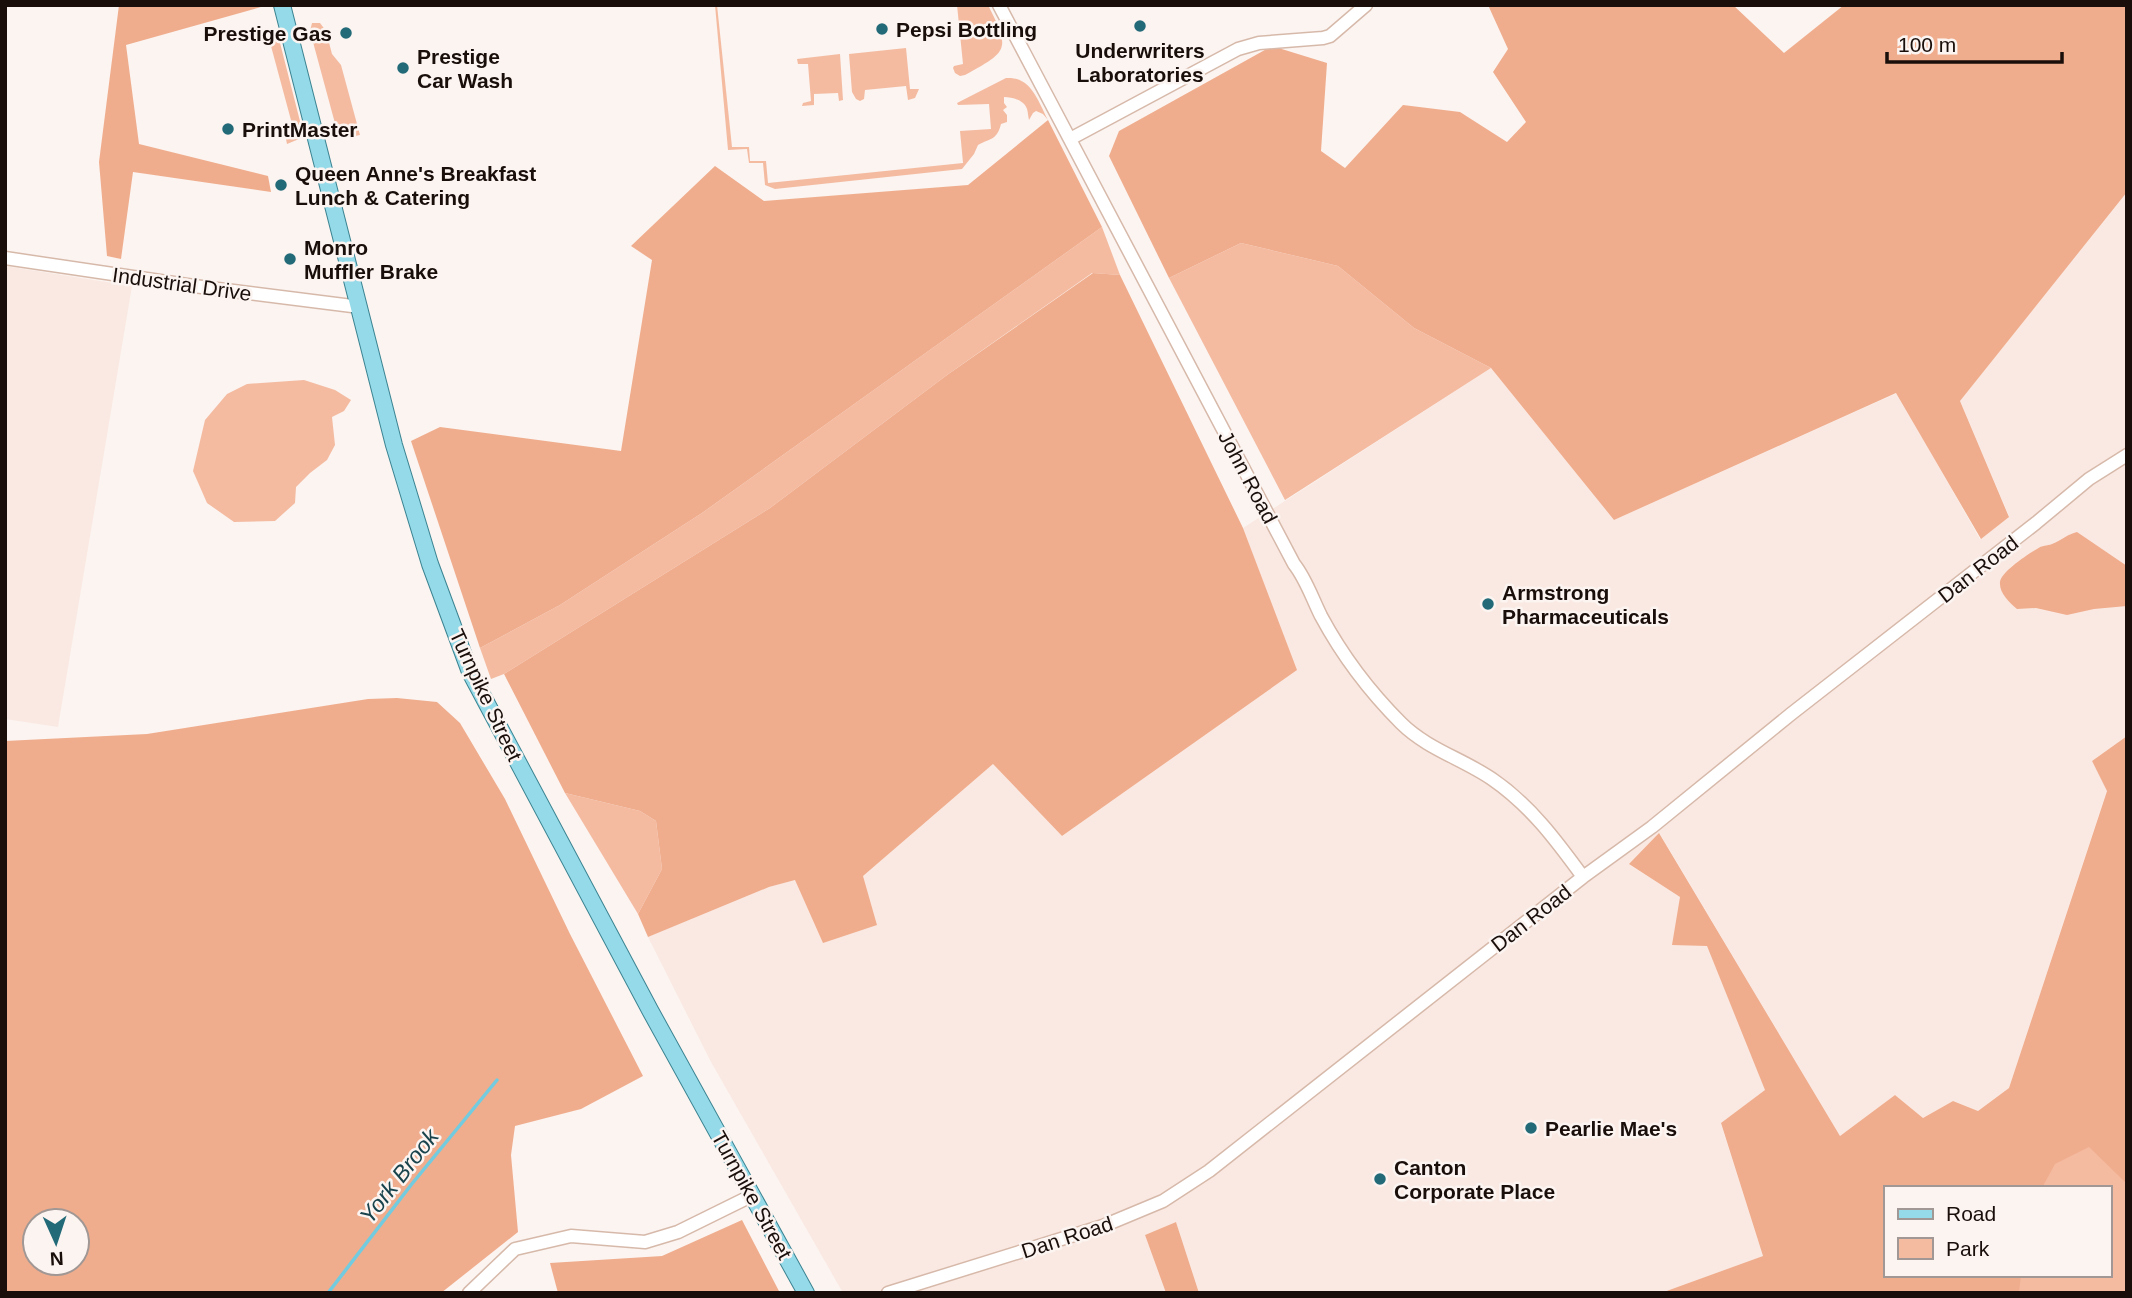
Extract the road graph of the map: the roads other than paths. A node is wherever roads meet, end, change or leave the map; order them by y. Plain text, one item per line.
1 (282, 5) edge
2 (999, 5) edge
3 (1366, 5) edge
4 (1070, 139) junction
5 (5, 258) edge
6 (359, 307) junction
7 (2127, 455) edge
8 (1583, 877) junction
9 (753, 1195) junction
10 (469, 1293) edge
11 (806, 1293) edge
12 (888, 1293) edge

1 - 6 main road, Turnpike Street
2 - 4 street, John Road
3 - 4 street
4 - 8 street, John Road
5 - 6 street, Industrial Drive
6 - 9 main road, Turnpike Street
7 - 8 street, Dan Road
8 - 12 street, Dan Road
9 - 10 street
9 - 11 main road, Turnpike Street

